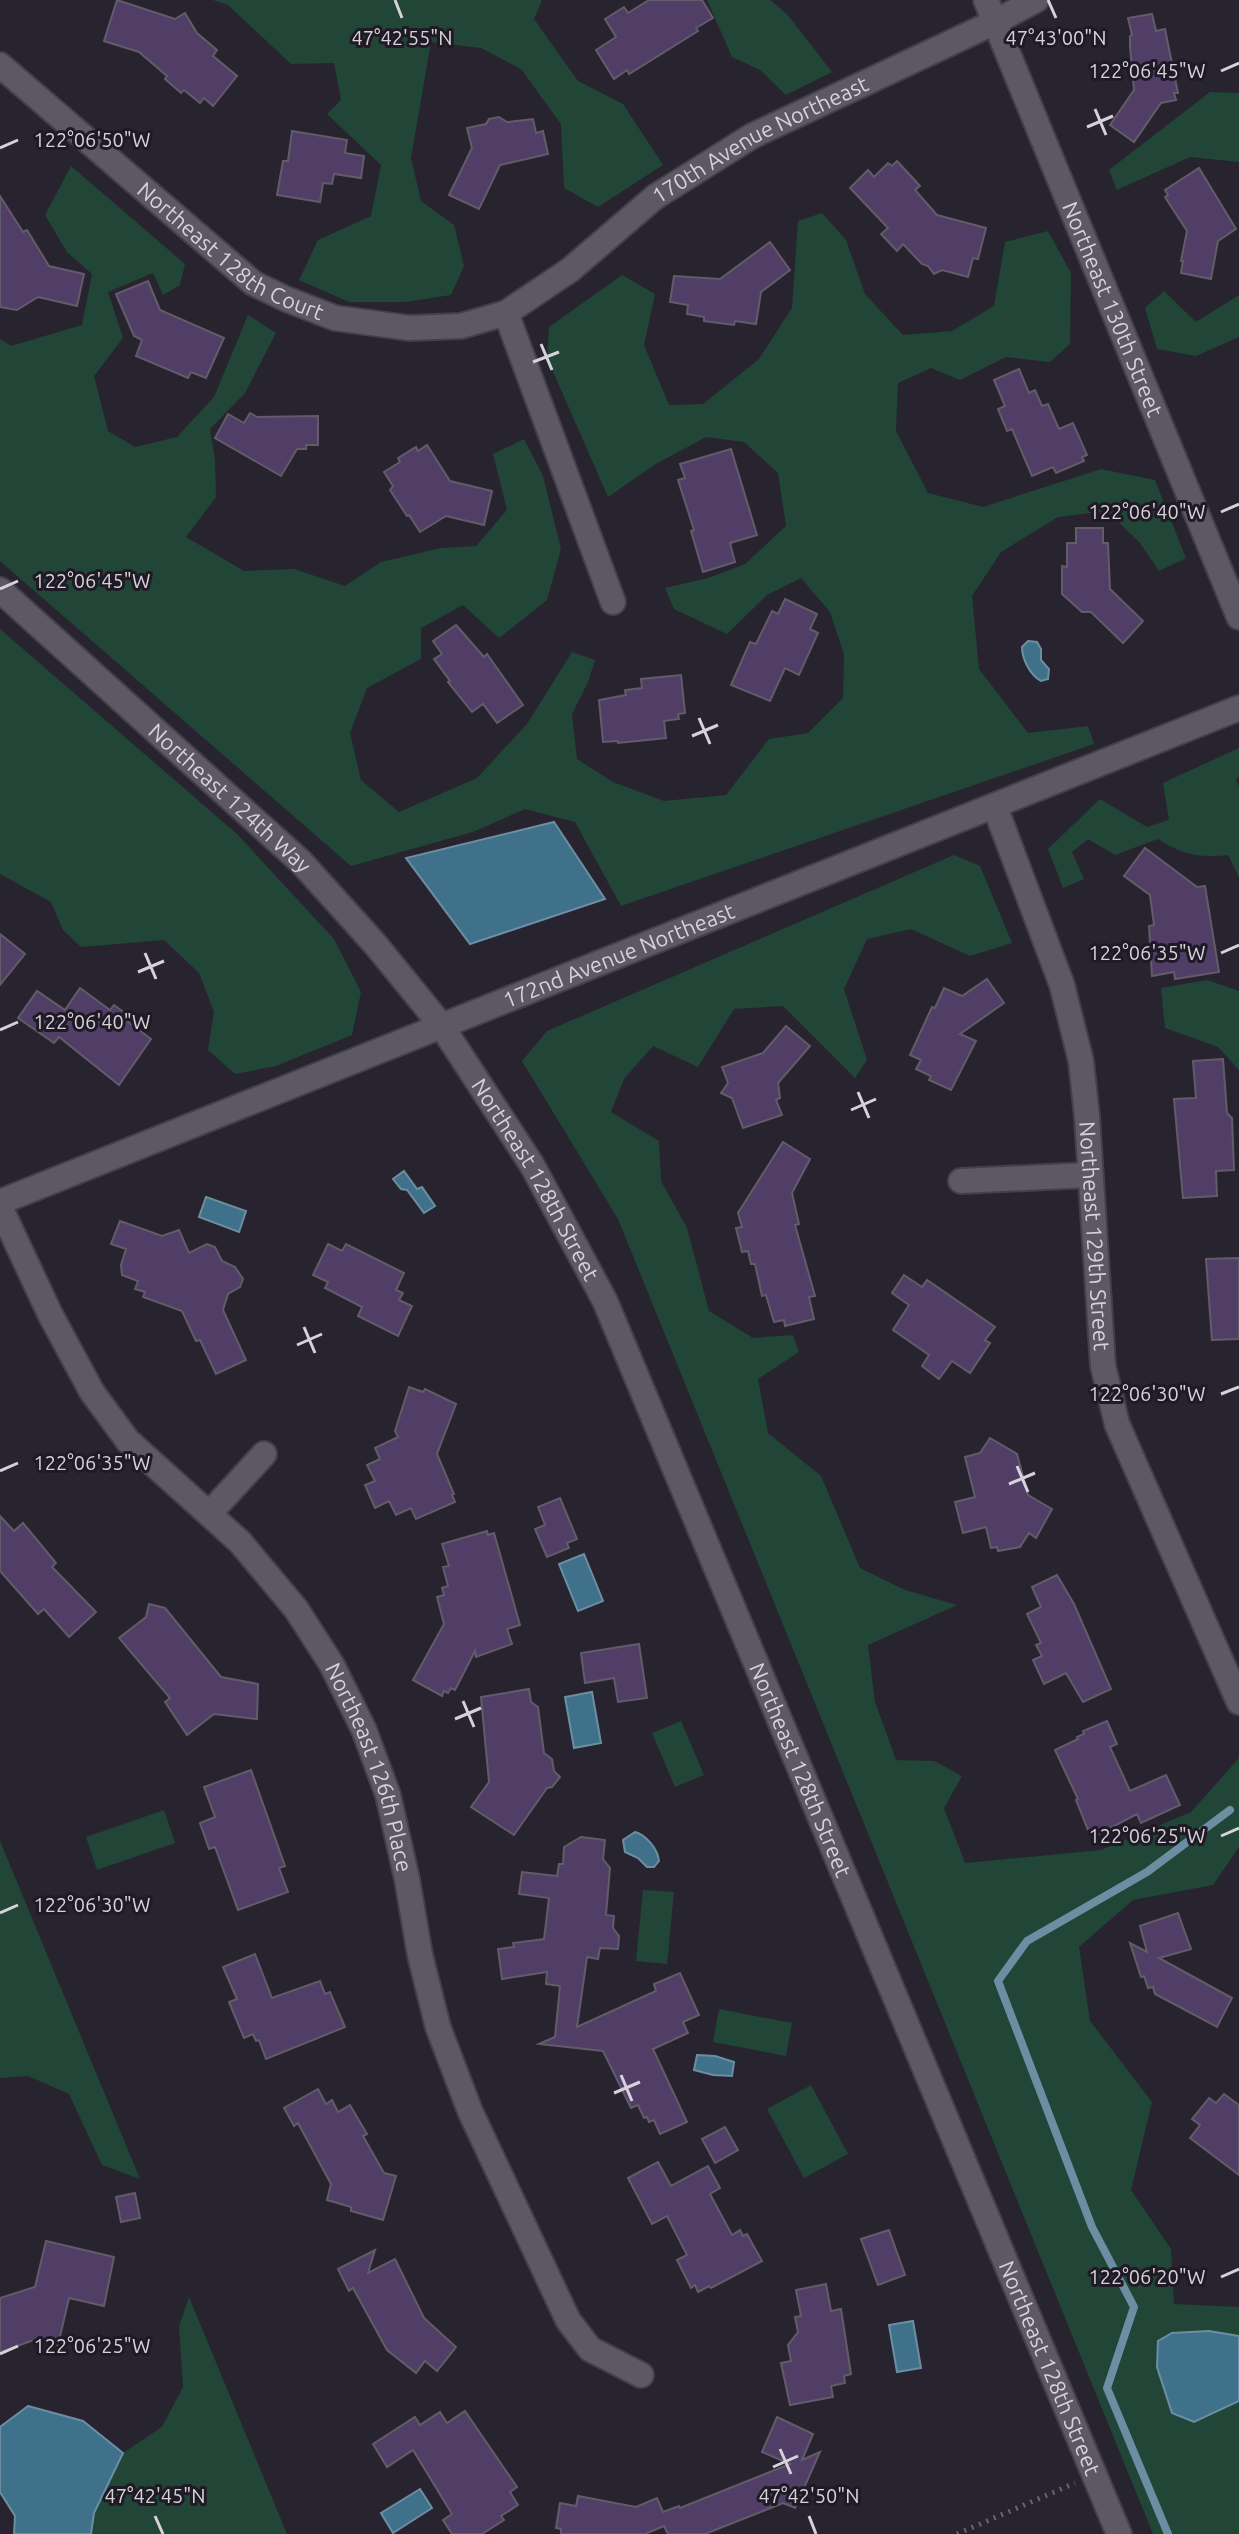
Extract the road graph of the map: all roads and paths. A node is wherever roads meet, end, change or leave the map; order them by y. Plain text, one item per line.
1 (1036, 0) edge
2 (990, 11) edge
3 (0, 65) edge
4 (506, 313) junction
5 (0, 590) edge
6 (613, 602) dead end
7 (1239, 617) edge
8 (1239, 708) edge
9 (995, 807) junction
10 (441, 1025) junction
11 (1089, 1175) junction
12 (961, 1181) dead end
13 (0, 1204) edge
14 (264, 1454) dead end
15 (209, 1514) junction
16 (1239, 1702) edge
17 (641, 2375) dead end
18 (1094, 2475) junction
19 (957, 2534) edge
20 (1119, 2534) edge

1 - 2 street, 170th Avenue Northeast
2 - 4 street, 170th Avenue Northeast
2 - 7 street, Northeast 130th Street
3 - 4 street, Northeast 128th Court
4 - 6 street
5 - 10 street, Northeast 124th Way
8 - 9 street, 172nd Avenue Northeast
9 - 10 street, 172nd Avenue Northeast
9 - 11 street, Northeast 129th Street
10 - 13 street, 172nd Avenue Northeast
10 - 18 street, Northeast 128th Street
11 - 12 street
11 - 16 street, Northeast 129th Street
13 - 15 street, Northeast 126th Place
14 - 15 street
15 - 17 street, Northeast 126th Place
18 - 19 path
18 - 20 street, Northeast 128th Street

